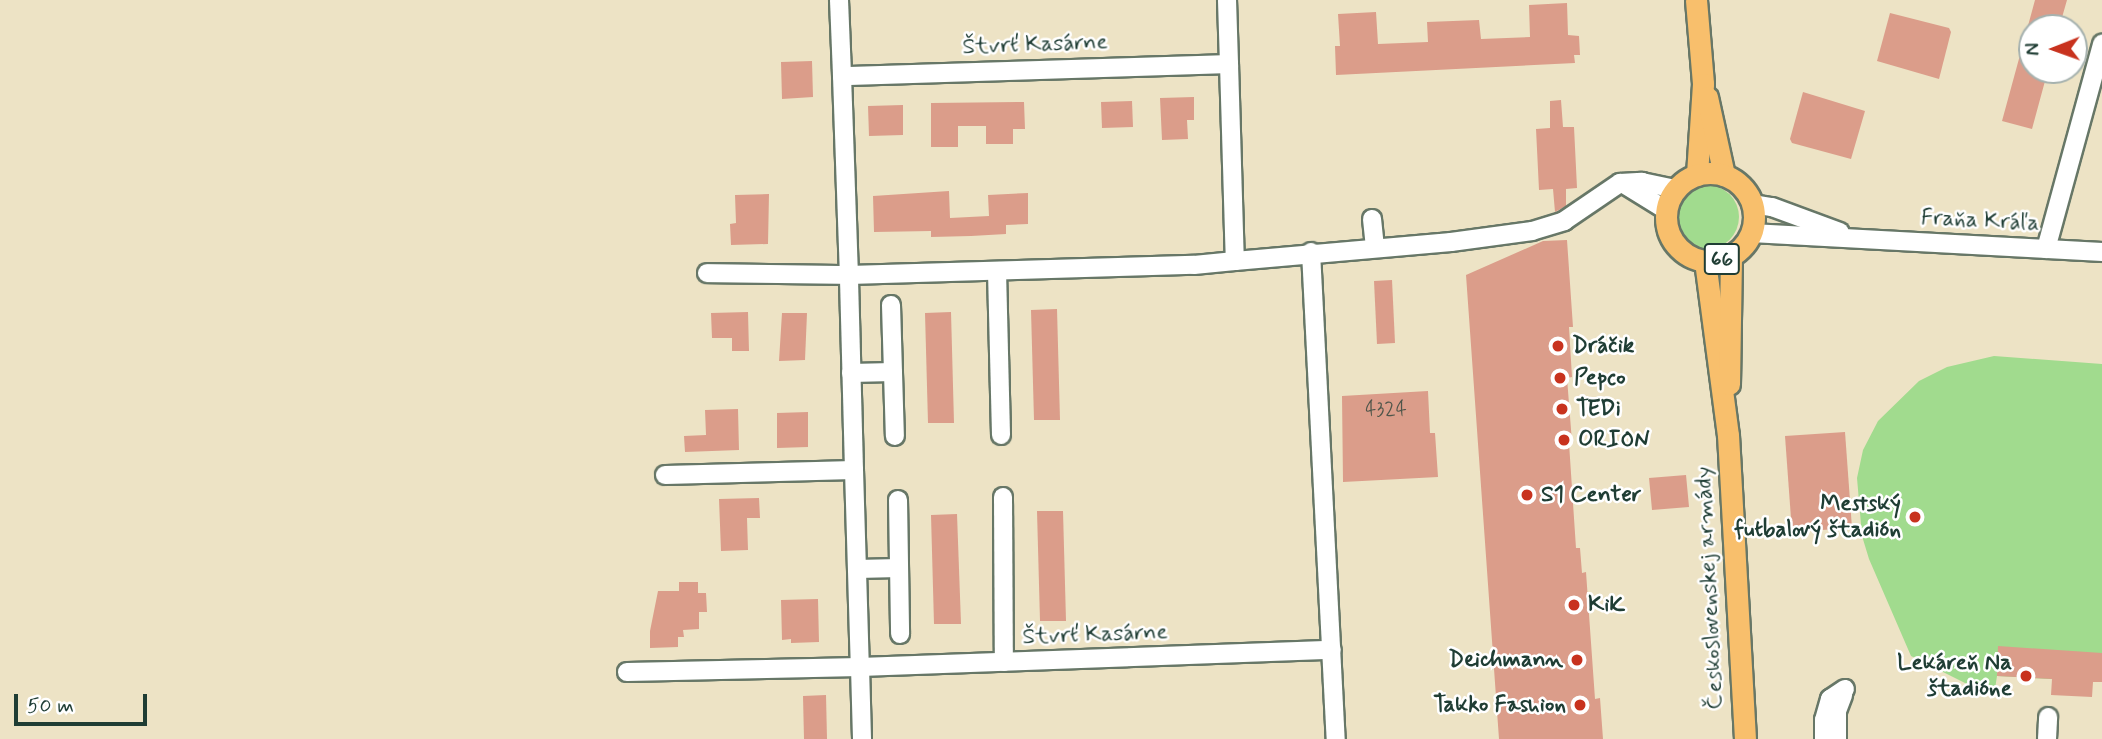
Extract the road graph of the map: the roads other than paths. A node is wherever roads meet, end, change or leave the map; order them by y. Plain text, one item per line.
1 (839, 0) edge
2 (1227, 0) edge
3 (1696, 0) edge
4 (2102, 44) edge
5 (1229, 64) junction
6 (842, 76) junction
7 (1703, 85) junction
8 (1698, 175) junction
9 (1724, 175) junction
10 (1624, 184) junction
11 (1675, 190) junction
12 (1752, 204) junction
13 (1666, 210) junction
14 (1372, 219) dead end
15 (1751, 233) junction
16 (1856, 238) junction
17 (1375, 248) junction
18 (2046, 249) junction
19 (2102, 252) edge
20 (1311, 253) junction
21 (1731, 256) junction
22 (1235, 261) junction
23 (1705, 261) junction
24 (997, 271) junction
25 (707, 274) dead end
26 (849, 275) junction
27 (891, 304) dead end
28 (893, 372) junction
29 (851, 373) junction
30 (1001, 435) dead end
31 (1728, 435) junction
32 (895, 436) dead end
33 (854, 470) junction
34 (665, 475) dead end
35 (1003, 497) dead end
36 (898, 500) dead end
37 (899, 568) junction
38 (857, 569) junction
39 (900, 634) dead end
40 (1332, 650) junction
41 (1004, 662) junction
42 (860, 667) junction
43 (627, 672) dead end
44 (2048, 717) dead end
45 (862, 739) edge
46 (1336, 739) edge
47 (1745, 739) edge
48 (1824, 739) edge
49 (1837, 739) edge
50 (2046, 739) edge

1 - 6 street
2 - 5 street
3 - 7 main road
4 - 18 street
5 - 6 street, Štvrť Kasárne
5 - 22 street
6 - 26 street
7 - 8 main road
7 - 9 main road
8 - 9 main road
8 - 11 main road
9 - 12 main road
10 - 11 street
10 - 13 street
10 - 17 street
11 - 13 main road
12 - 15 main road, 66
12 - 16 street, Fraňa Kráľa
13 - 23 main road, 66
14 - 17 street
15 - 16 street, Fraňa Kráľa
15 - 21 main road, 66
16 - 18 street, Fraňa Kráľa
17 - 20 street
18 - 19 street, Fraňa Kráľa
20 - 22 street
20 - 40 street
21 - 23 main road, 66
21 - 31 main road, Československej armády / 66
22 - 24 street
23 - 31 main road, Československej armády / 66
24 - 26 street
24 - 30 street
25 - 26 street
26 - 29 street
27 - 28 street
28 - 29 street
28 - 32 street
29 - 33 street
31 - 47 main road, Československej armády / 66
33 - 34 street
33 - 38 street
35 - 41 street
36 - 37 street
37 - 38 street
37 - 39 street
38 - 42 street
40 - 41 street, Štvrť Kasárne
40 - 46 street
41 - 42 street, Štvrť Kasárne
42 - 43 street, Štvrť Kasárne
42 - 45 street
44 - 50 street
48 - 49 street

